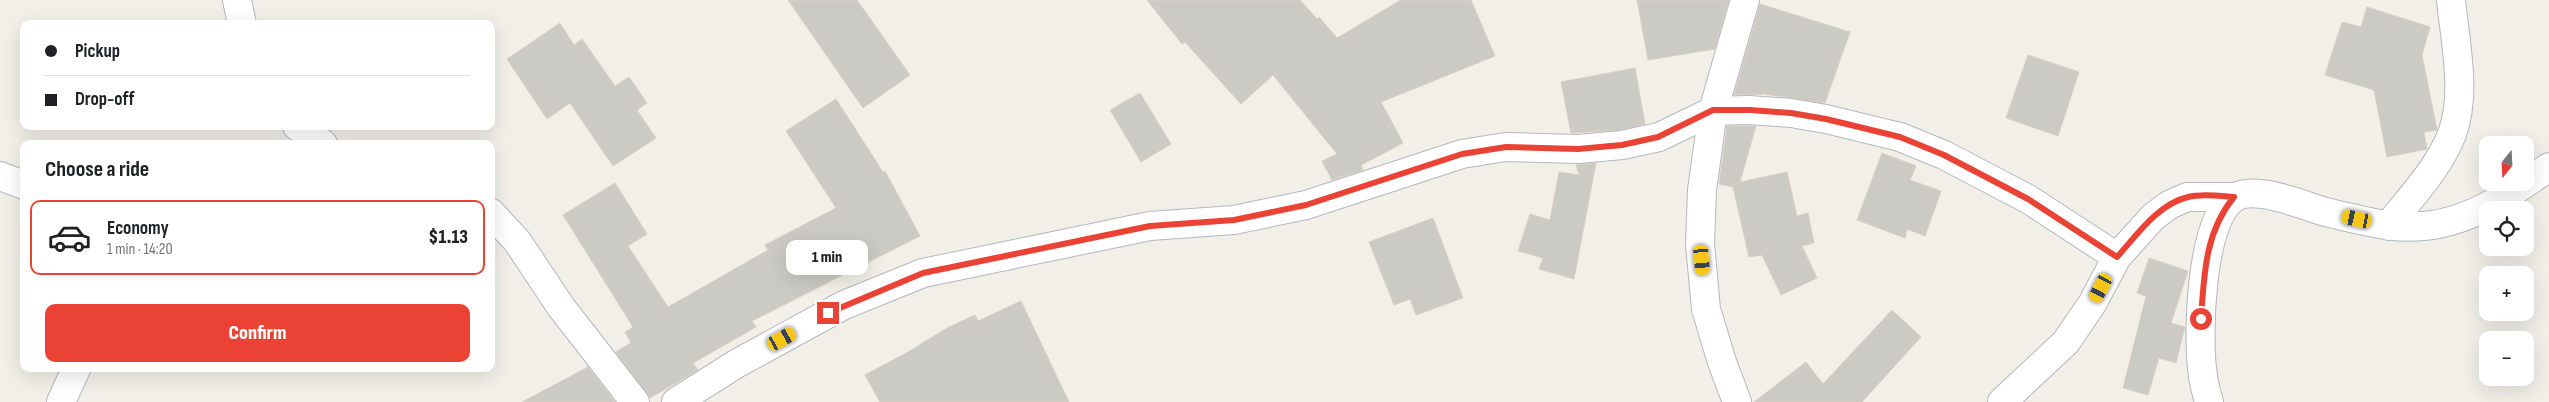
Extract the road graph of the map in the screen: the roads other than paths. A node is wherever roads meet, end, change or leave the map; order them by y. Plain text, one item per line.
1 (237, 0) edge
2 (1746, 0) edge
3 (2451, 0) edge
4 (241, 20) edge
5 (1713, 110) junction
6 (303, 130) edge
7 (317, 140) edge
8 (2549, 167) edge
9 (0, 176) edge
10 (20, 184) edge
11 (2234, 197) junction
12 (495, 217) edge
13 (2388, 226) junction
14 (2117, 257) junction
15 (75, 372) edge
16 (61, 402) edge
17 (635, 402) edge
18 (676, 402) edge
19 (1737, 402) edge
20 (2002, 402) edge
21 (2209, 402) edge

1 - 4 street
2 - 5 street
3 - 13 street
5 - 14 street
5 - 18 street
5 - 19 street
6 - 7 street
8 - 13 street
9 - 10 street
11 - 13 street
11 - 14 street
11 - 21 street
12 - 17 street
14 - 20 street
15 - 16 street

